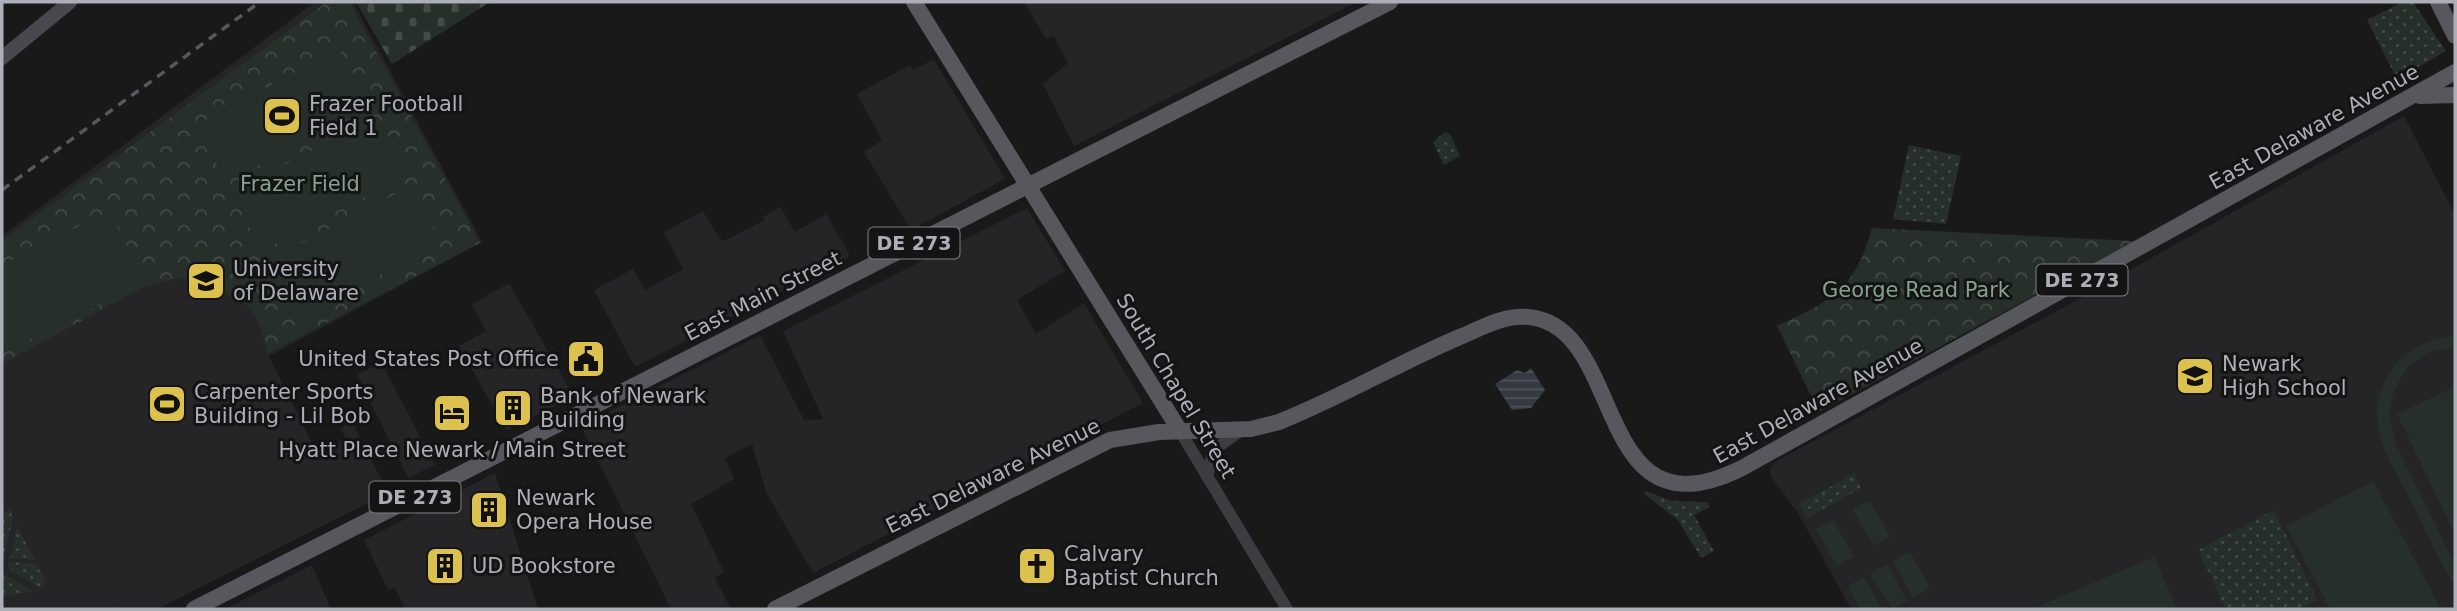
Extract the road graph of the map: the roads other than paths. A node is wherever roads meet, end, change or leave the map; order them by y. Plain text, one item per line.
1 (70, 2) edge
2 (914, 2) edge
3 (1390, 2) edge
4 (2438, 2) edge
5 (2455, 36) edge
6 (2, 58) edge
7 (2455, 72) edge
8 (2455, 95) edge
9 (2411, 97) junction
10 (1028, 185) junction
11 (1180, 430) junction
12 (1242, 430) junction
13 (1207, 478) junction
14 (194, 609) edge
15 (775, 609) edge
16 (1287, 609) edge

1 - 6 main road
2 - 10 main road, South Chapel Street
3 - 10 main road, East Main Street / DE 273
4 - 5 main road
7 - 9 main road, East Delaware Avenue / DE 273
8 - 9 main road
9 - 12 main road, East Delaware Avenue / DE 273
10 - 11 main road, South Chapel Street
10 - 14 main road, East Main Street / DE 273
11 - 12 main road, East Delaware Avenue / DE 273
11 - 13 street, South Chapel Street
11 - 15 main road, East Delaware Avenue / DE 273
12 - 13 street
13 - 16 street, South Chapel Street

